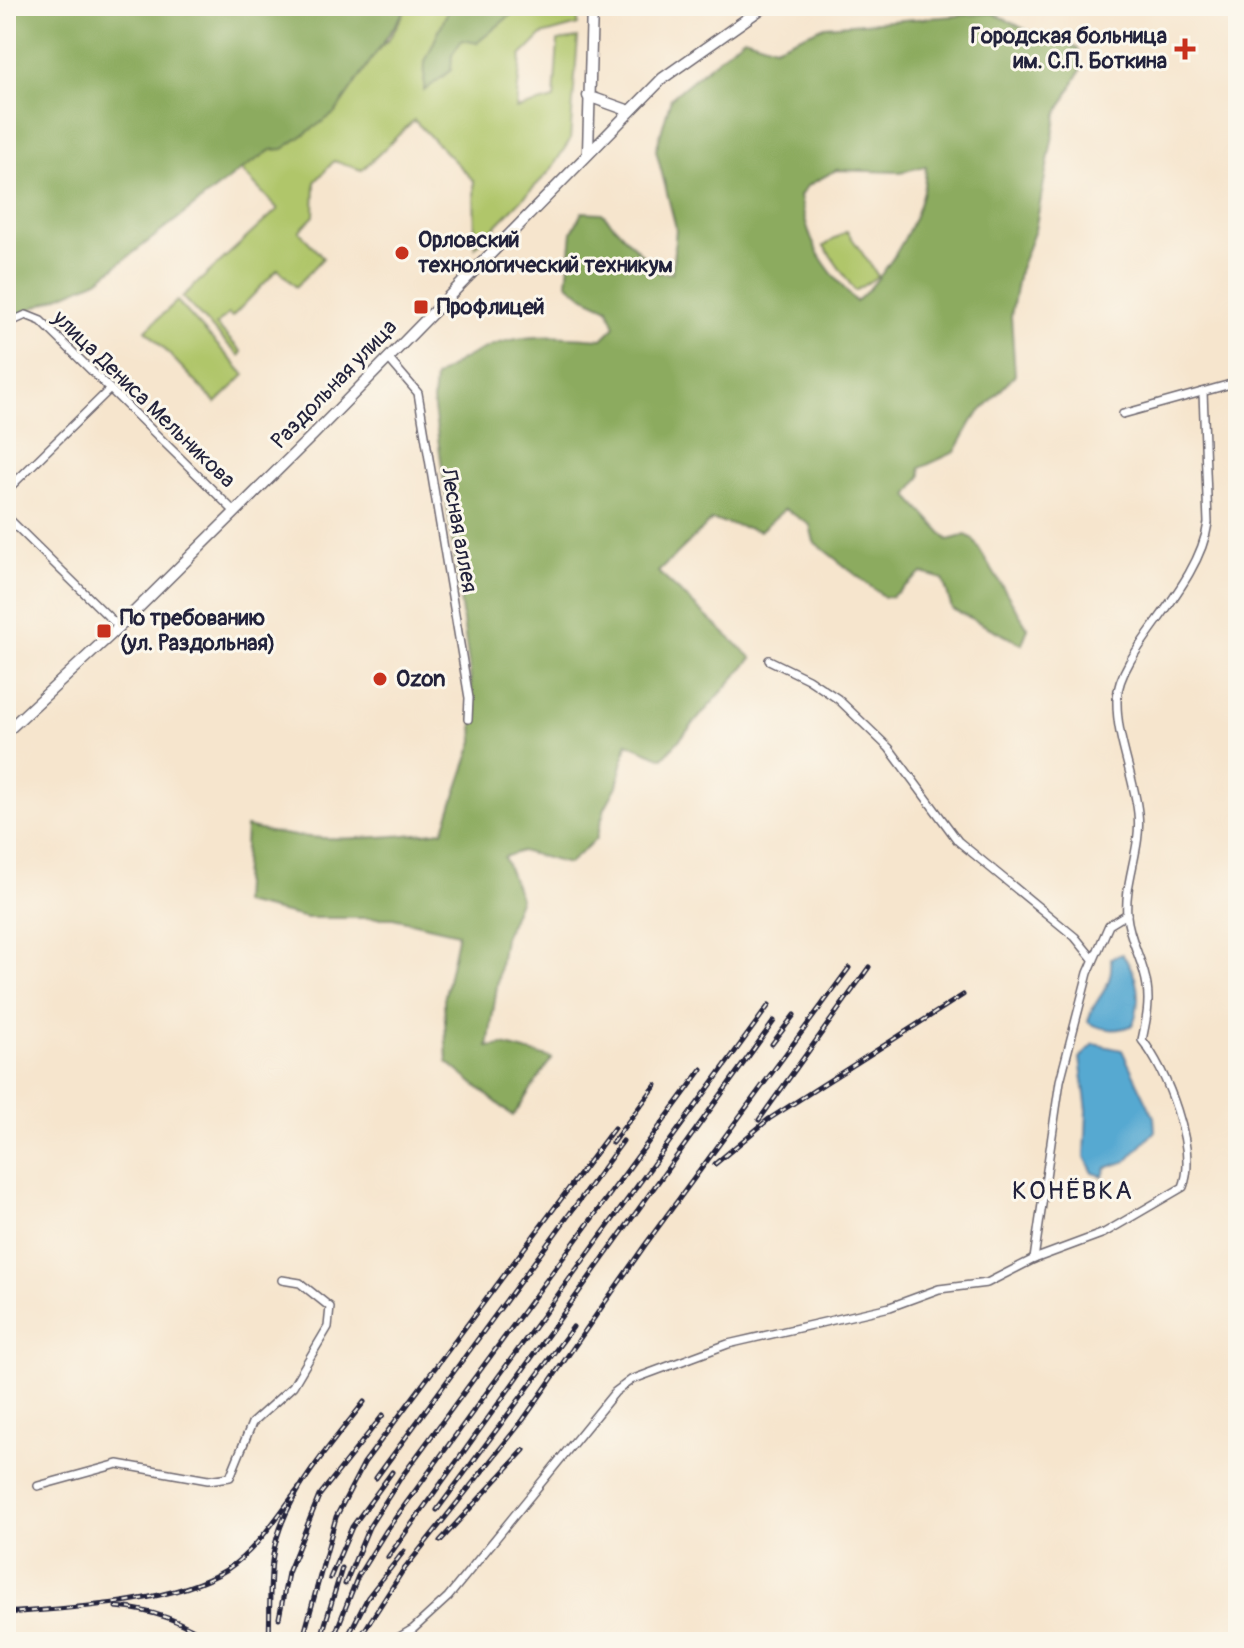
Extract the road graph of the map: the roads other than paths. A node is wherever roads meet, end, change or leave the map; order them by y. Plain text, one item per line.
1 (592, 6) edge
2 (765, 6) edge
3 (588, 96) junction
4 (630, 111) junction
5 (588, 152) junction
6 (6, 324) edge
7 (388, 358) junction
8 (1238, 382) edge
9 (110, 389) junction
10 (1203, 392) junction
11 (1123, 414) dead end
12 (6, 491) edge
13 (235, 512) junction
14 (6, 516) edge
15 (119, 627) junction
16 (769, 660) dead end
17 (468, 719) dead end
18 (6, 732) edge
19 (1127, 914) junction
20 (1093, 959) junction
21 (1034, 1259) junction
22 (282, 1280) dead end
23 (38, 1486) dead end
24 (391, 1642) edge

1 - 3 main road
2 - 4 main road, Раздольная улица
3 - 4 main road
3 - 5 main road
4 - 5 main road, Раздольная улица
5 - 7 main road, Раздольная улица
6 - 9 street, улица Дениса Мельникова
7 - 13 main road, Раздольная улица
7 - 17 street, Лесная аллея
8 - 10 street
9 - 12 street
9 - 13 street, улица Дениса Мельникова
10 - 11 street
10 - 19 street
13 - 15 main road, Раздольная улица
14 - 15 street
15 - 18 main road, Раздольная улица
16 - 20 street
19 - 20 street
19 - 21 street
20 - 21 street
21 - 24 street
22 - 23 street

